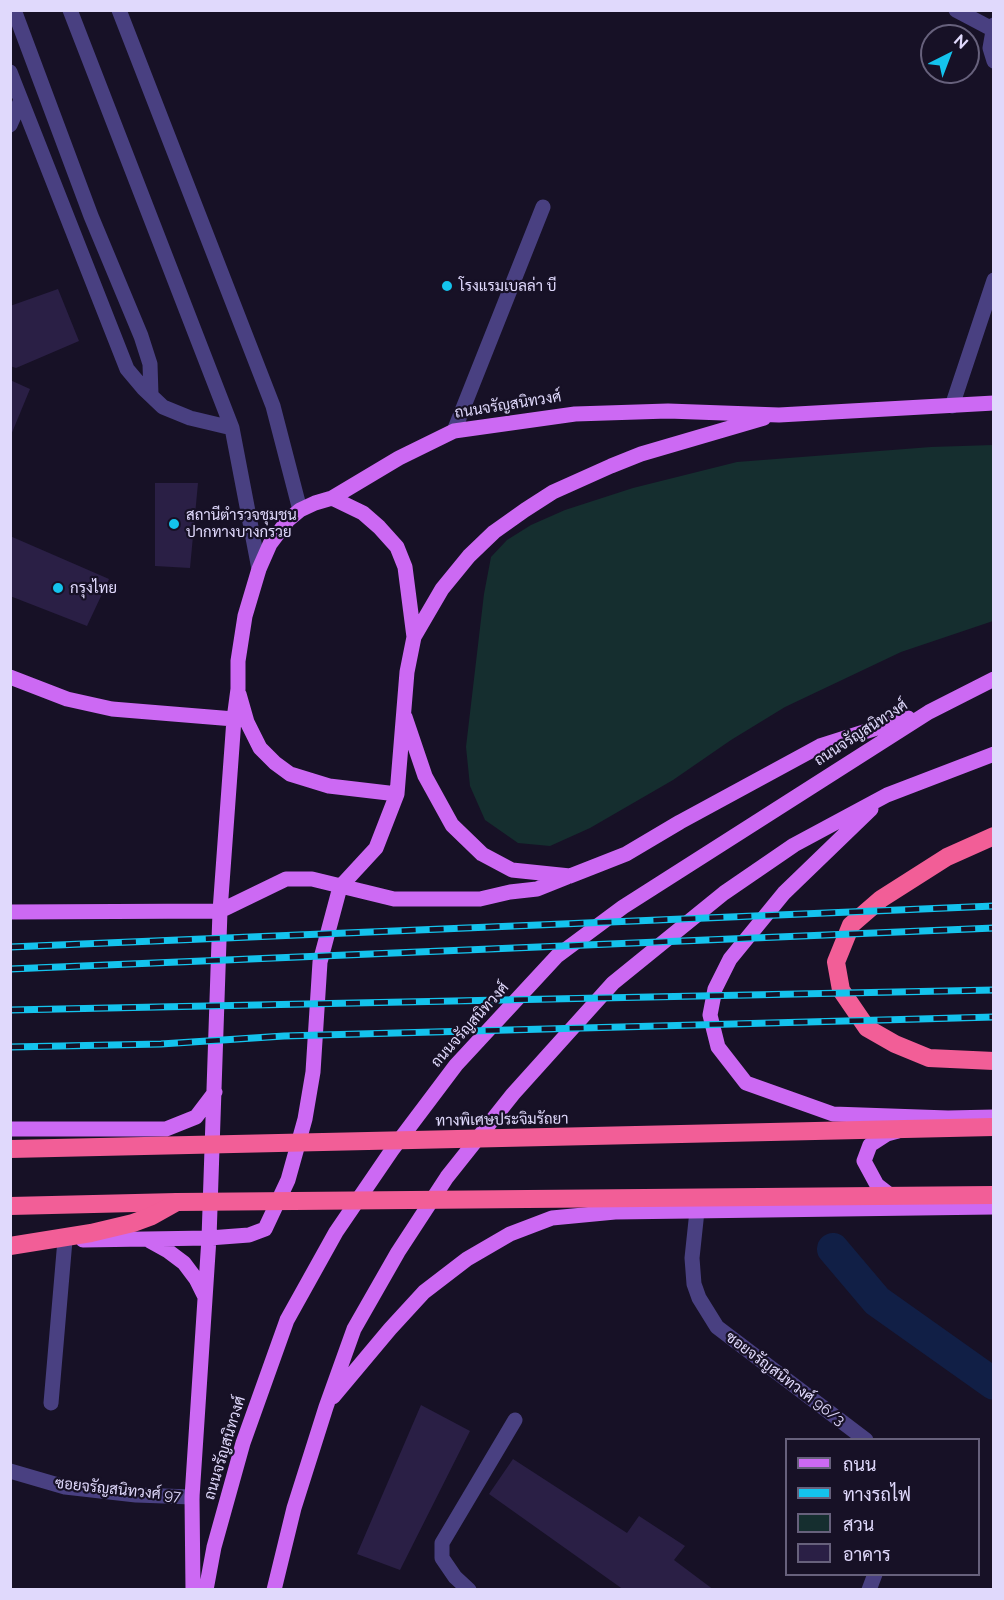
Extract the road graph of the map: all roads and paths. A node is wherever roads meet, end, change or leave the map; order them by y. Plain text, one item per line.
1 (14, 10) edge
2 (70, 10) edge
3 (119, 10) edge
4 (956, 10) edge
5 (993, 27) edge
6 (993, 61) edge
7 (10, 72) edge
8 (21, 100) junction
9 (10, 125) edge
10 (543, 207) dead end
11 (993, 280) edge
12 (151, 395) junction
13 (993, 403) edge
14 (952, 406) junction
15 (779, 415) junction
16 (232, 428) junction
17 (454, 431) junction
18 (332, 498) junction
19 (300, 510) junction
20 (259, 569) junction
21 (414, 637) junction
22 (10, 677) edge
23 (993, 679) edge
24 (238, 689) junction
25 (403, 712) junction
26 (929, 712) junction
27 (234, 719) junction
28 (993, 754) edge
29 (397, 794) junction
30 (887, 795) junction
31 (993, 836) edge
32 (570, 876) junction
33 (340, 887) junction
34 (220, 911) junction
35 (10, 912) edge
36 (993, 1061) edge
37 (215, 1092) junction
38 (993, 1117) edge
39 (948, 1118) junction
40 (993, 1127) edge
41 (10, 1130) edge
42 (10, 1149) edge
43 (993, 1195) edge
44 (177, 1202) junction
45 (10, 1206) edge
46 (906, 1207) junction
47 (993, 1207) edge
48 (697, 1211) junction
49 (209, 1238) junction
50 (148, 1239) junction
51 (65, 1240) junction
52 (10, 1244) edge
53 (206, 1300) junction
54 (51, 1403) dead end
55 (326, 1407) junction
56 (515, 1420) dead end
57 (863, 1438) edge
58 (10, 1471) edge
59 (192, 1497) junction
60 (875, 1576) edge
61 (193, 1590) edge
62 (206, 1590) edge
63 (274, 1590) edge
64 (469, 1590) edge
65 (869, 1590) edge

1 - 12 street
2 - 16 street, ถนนจรัญสนิทวงศ์
3 - 19 street
4 - 5 street
5 - 6 street
7 - 8 street
8 - 9 street
8 - 12 street
10 - 17 street
11 - 14 street
12 - 16 street
13 - 14 main road, ถนนจรัญสนิทวงศ์
14 - 15 main road, ถนนจรัญสนิทวงศ์
15 - 17 main road, ถนนจรัญสนิทวงศ์
15 - 21 main road, ถนนจรัญสนิทวงศ์
16 - 20 street, ถนนจรัญสนิทวงศ์
17 - 18 main road, ถนนจรัญสนิทวงศ์
18 - 19 main road, ถนนจรัญสนิทวงศ์
18 - 21 main road
19 - 20 main road, ถนนจรัญสนิทวงศ์
20 - 24 main road, ถนนจรัญสนิทวงศ์
21 - 25 main road, ถนนจรัญสนิทวงศ์
22 - 27 main road
23 - 26 main road, ถนนจรัญสนิทวงศ์
24 - 27 main road, ถนนจรัญสนิทวงศ์
24 - 29 main road
25 - 29 main road, ถนนจรัญสนิทวงศ์
25 - 32 main road
26 - 32 main road
26 - 62 main road, ถนนจรัญสนิทวงศ์
27 - 34 main road, ถนนจรัญสนิทวงศ์
28 - 30 main road
29 - 33 main road, ถนนจรัญสนิทวงศ์
30 - 39 main road
30 - 55 main road
31 - 36 highway
32 - 33 main road
33 - 34 main road
33 - 49 main road, ถนนจรัญสนิทวงศ์
34 - 35 main road
34 - 37 main road, ถนนจรัญสนิทวงศ์
37 - 41 main road
37 - 49 main road, ถนนจรัญสนิทวงศ์
38 - 39 main road
39 - 46 main road
40 - 42 highway, ทางพิเศษประจิมรัถยา, bridge
43 - 44 highway, bridge
44 - 45 highway
44 - 52 highway, bridge
46 - 47 main road
46 - 48 main road
48 - 55 main road
48 - 57 street, ซอยจรัญสนิทวงศ์ 96/3
49 - 50 main road
49 - 53 main road, ถนนจรัญสนิทวงศ์
50 - 51 main road
50 - 53 main road
51 - 52 main road
51 - 54 street
53 - 59 main road, ถนนจรัญสนิทวงศ์
55 - 63 main road
56 - 64 street
58 - 59 street, ซอยจรัญสนิทวงศ์ 97
59 - 61 main road, ถนนจรัญสนิทวงศ์
60 - 65 street

